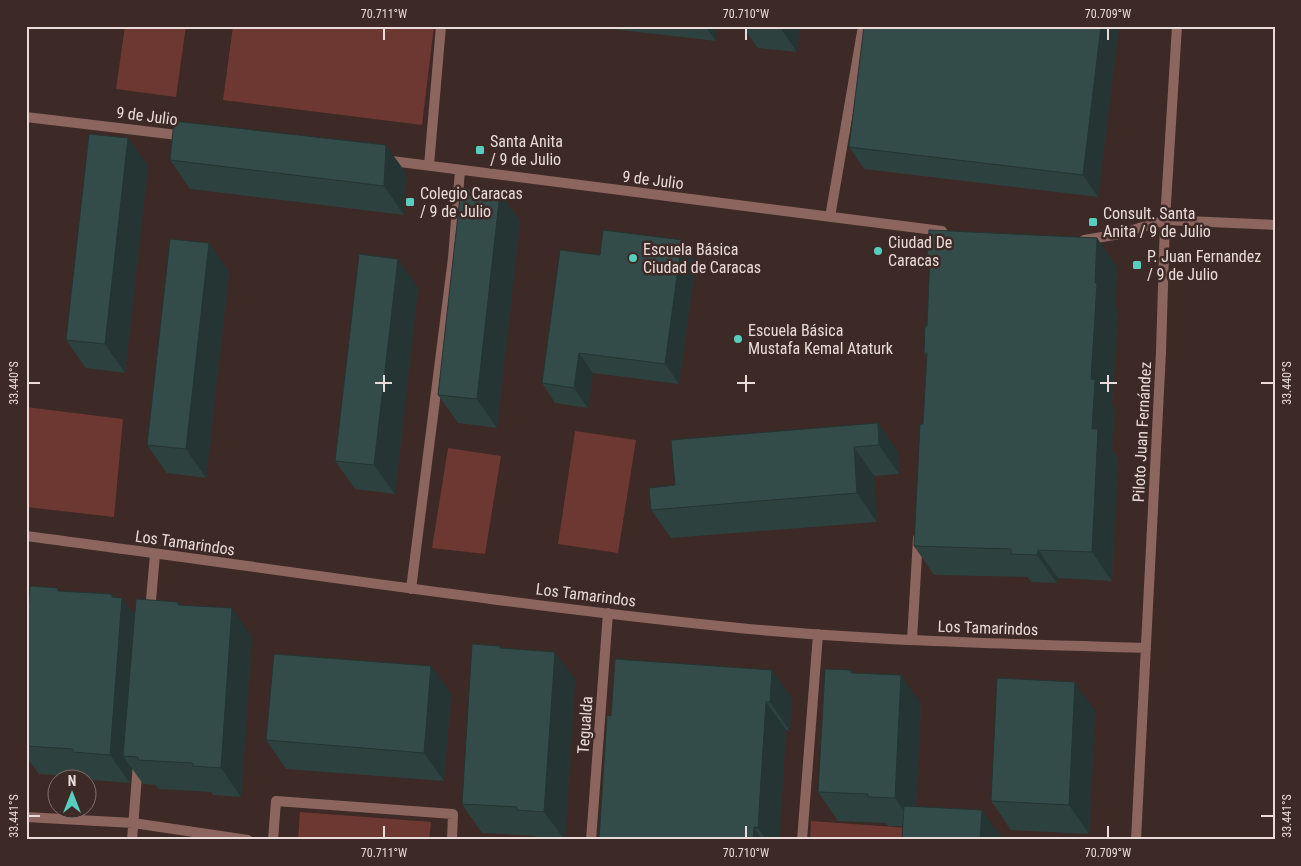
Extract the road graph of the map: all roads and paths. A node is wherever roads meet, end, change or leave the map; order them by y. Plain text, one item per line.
1 (442, 26) edge
2 (863, 26) edge
3 (1177, 26) edge
4 (26, 116) edge
5 (195, 137) edge
6 (374, 159) edge
7 (429, 165) junction
8 (460, 170) junction
9 (830, 217) junction
10 (1165, 220) junction
11 (1275, 225) edge
12 (952, 232) edge
13 (1071, 241) edge
14 (918, 532) edge
15 (26, 536) edge
16 (155, 554) junction
17 (411, 589) junction
18 (608, 613) junction
19 (149, 624) edge
20 (818, 634) junction
21 (912, 640) junction
22 (1146, 648) junction
23 (139, 753) edge
24 (26, 817) edge
25 (133, 823) junction
26 (132, 840) edge
27 (248, 840) edge
28 (273, 840) edge
29 (452, 840) edge
30 (591, 840) edge
31 (802, 840) edge
32 (1136, 840) edge

1 - 7 street
2 - 9 street
3 - 10 street, Piloto Juan Fernández
4 - 5 street, 9 de Julio
6 - 7 street, 9 de Julio
7 - 8 street, 9 de Julio
8 - 9 street, 9 de Julio
8 - 17 street
9 - 12 street, 9 de Julio
10 - 11 street
10 - 13 street
10 - 22 street, Piloto Juan Fernández
14 - 21 street
15 - 16 street, Los Tamarindos
16 - 17 street, Los Tamarindos
16 - 19 street
17 - 18 street, Los Tamarindos
18 - 20 street, Los Tamarindos
18 - 30 street, Tegualda
20 - 21 street, Los Tamarindos
20 - 31 street
21 - 22 street, Los Tamarindos
22 - 32 street, Piloto Juan Fernández
23 - 25 street
24 - 25 street
25 - 26 street
25 - 27 street
28 - 29 street

